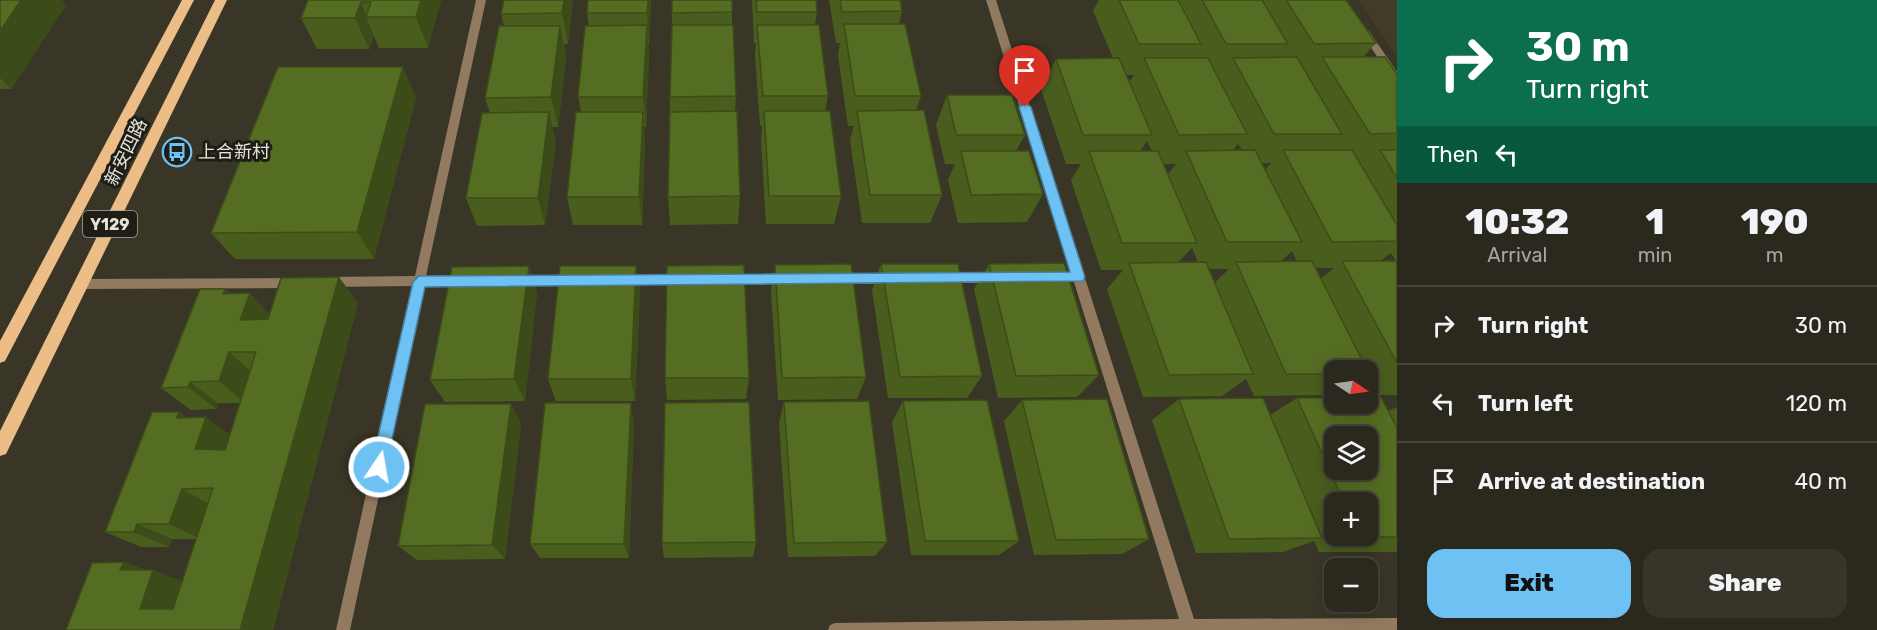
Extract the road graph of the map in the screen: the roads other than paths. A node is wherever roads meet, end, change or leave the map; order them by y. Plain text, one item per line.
1 (188, 0) edge
2 (221, 0) edge
3 (482, 0) edge
4 (991, 0) edge
5 (1357, 20) edge
6 (1397, 79) edge
7 (1078, 277) junction
8 (899, 278) edge
9 (935, 278) edge
10 (1007, 278) edge
11 (1042, 278) edge
12 (803, 279) edge
13 (827, 279) edge
14 (611, 280) edge
15 (695, 280) edge
16 (719, 280) edge
17 (479, 281) edge
18 (503, 281) edge
19 (587, 281) edge
20 (419, 282) junction
21 (81, 284) junction
22 (0, 356) edge
23 (0, 448) edge
24 (1397, 625) edge
25 (1189, 627) junction
26 (343, 630) edge
27 (835, 630) edge

1 - 22 main road, 新安四路 / Y129
2 - 21 main road, 新安四路 / Y129
3 - 20 street
4 - 7 street
5 - 6 street
7 - 11 street
7 - 25 street
8 - 13 street
9 - 10 street
12 - 16 street
14 - 15 street
17 - 20 street
18 - 19 street
20 - 21 street
20 - 26 street
21 - 23 main road, 新安四路 / Y129
24 - 25 street
25 - 27 street

